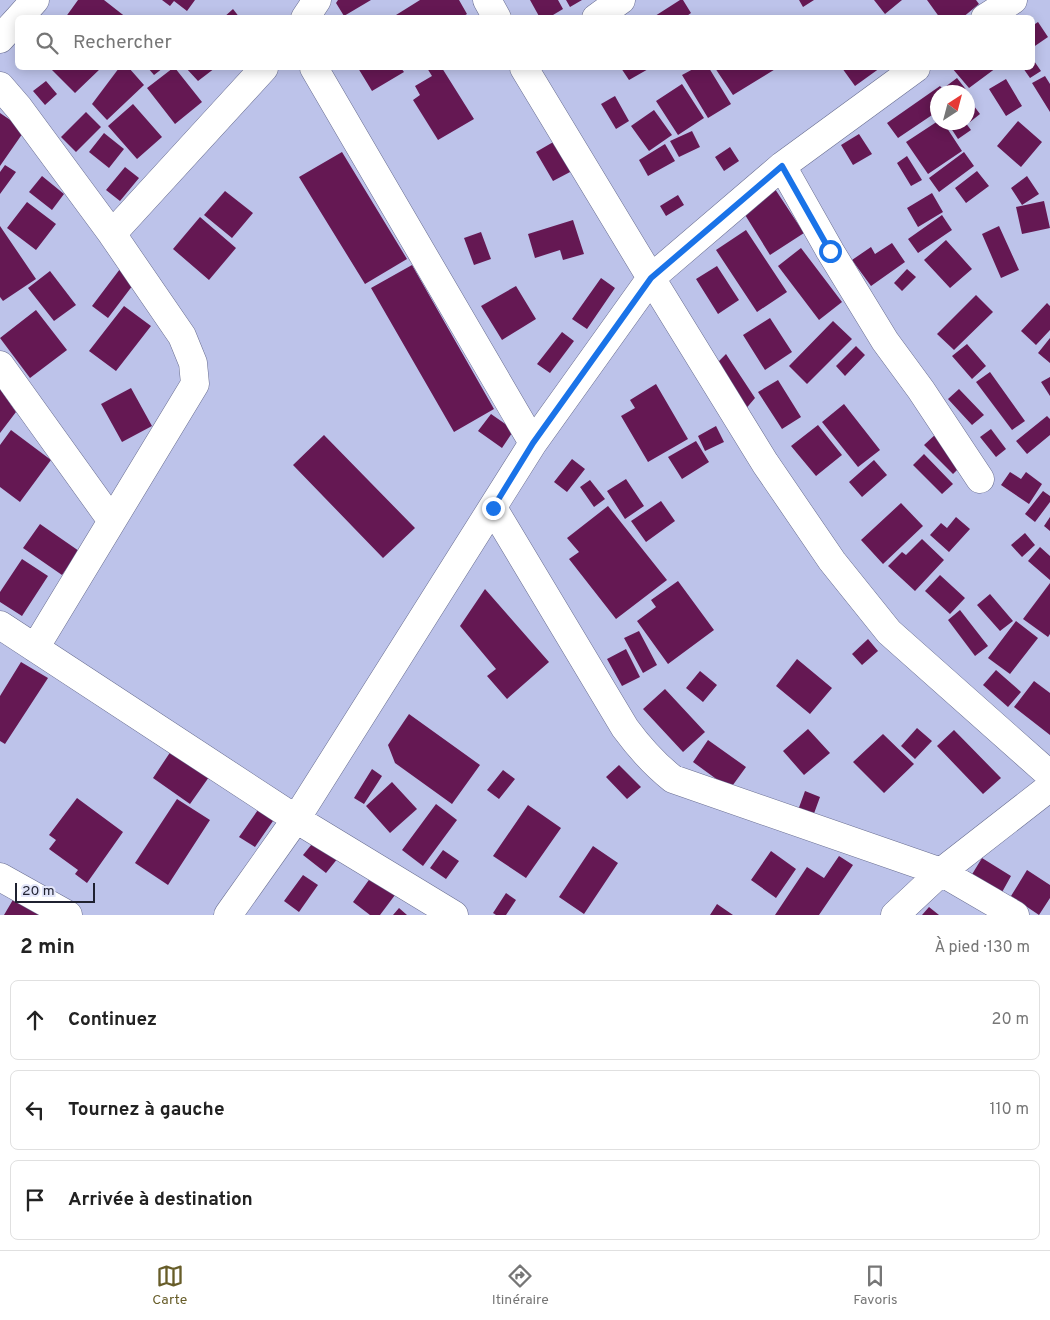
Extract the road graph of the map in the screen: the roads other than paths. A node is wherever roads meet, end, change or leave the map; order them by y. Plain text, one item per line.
1 (35, 0) edge
2 (317, 0) edge
3 (487, 0) edge
4 (621, 0) edge
5 (1013, 0) edge
6 (21, 15) edge
7 (307, 15) edge
8 (494, 15) edge
9 (600, 15) edge
10 (990, 15) edge
11 (15, 22) edge
12 (0, 39) edge
13 (262, 70) edge
14 (315, 70) edge
15 (526, 70) edge
16 (913, 70) edge
17 (0, 86) edge
18 (782, 166) junction
19 (112, 234) junction
20 (651, 278) junction
21 (0, 365) edge
22 (533, 443) junction
23 (980, 479) dead end
24 (493, 508) junction
25 (112, 521) junction
26 (0, 625) edge
27 (35, 648) junction
28 (1050, 775) edge
29 (1050, 787) edge
30 (296, 819) junction
31 (941, 872) junction
32 (0, 877) edge
33 (68, 915) edge
34 (228, 915) edge
35 (454, 915) edge
36 (895, 915) edge
37 (1015, 915) edge

1 - 6 street
2 - 7 street
3 - 8 street
4 - 9 street
5 - 10 street
11 - 12 street
13 - 19 street
14 - 22 street
15 - 20 street
16 - 18 street
17 - 19 street
18 - 20 street
18 - 23 street
19 - 25 street
20 - 22 street
20 - 28 street
21 - 25 street
22 - 24 street
24 - 30 street
24 - 31 street
25 - 27 street
26 - 27 street
27 - 30 street
29 - 31 street
30 - 34 street
30 - 35 street
31 - 36 street
31 - 37 street
32 - 33 street

